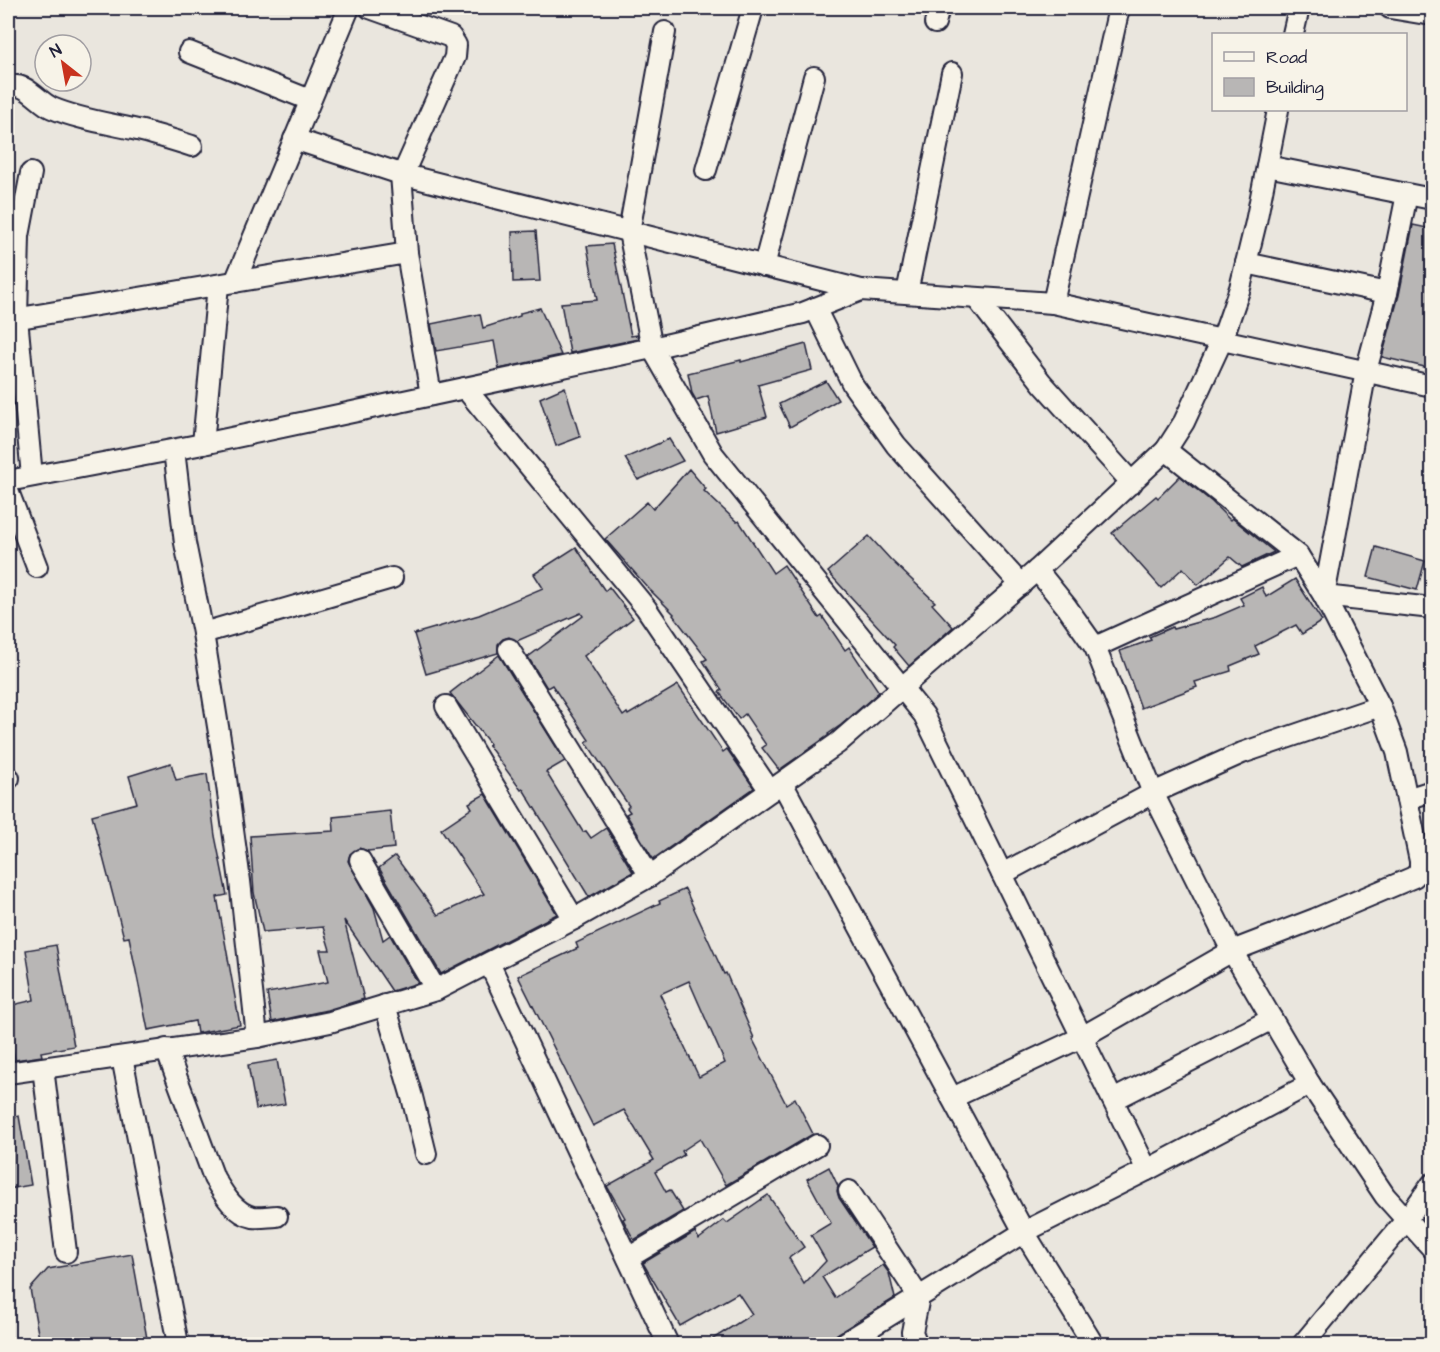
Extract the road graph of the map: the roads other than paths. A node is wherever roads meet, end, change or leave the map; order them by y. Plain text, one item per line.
1 (349, 8) edge
2 (370, 8) edge
3 (753, 8) edge
4 (1119, 8) edge
5 (1299, 8) edge
6 (1390, 8) edge
7 (1432, 15) edge
8 (665, 32) dead end
9 (1293, 33) edge
10 (189, 52) dead end
11 (952, 73) dead end
12 (814, 77) dead end
13 (8, 87) edge
14 (310, 100) junction
15 (1278, 111) edge
16 (294, 140) junction
17 (192, 146) dead end
18 (1266, 166) junction
19 (706, 170) dead end
20 (31, 173) dead end
21 (402, 174) junction
22 (1407, 194) junction
23 (1432, 199) edge
24 (629, 232) junction
25 (407, 254) junction
26 (1246, 264) junction
27 (765, 266) junction
28 (226, 283) junction
29 (861, 290) junction
30 (907, 293) junction
31 (1387, 293) junction
32 (977, 299) junction
33 (1053, 303) junction
34 (815, 308) junction
35 (12, 319) edge
36 (1222, 340) junction
37 (652, 348) junction
38 (1366, 371) junction
39 (1432, 386) edge
40 (465, 388) junction
41 (431, 395) junction
42 (203, 444) junction
43 (174, 450) junction
44 (1166, 450) junction
45 (32, 476) junction
46 (8, 481) edge
47 (1132, 483) junction
48 (8, 491) edge
49 (1298, 555) junction
50 (37, 567) dead end
51 (1037, 570) junction
52 (392, 578) dead end
53 (1021, 585) junction
54 (1324, 596) junction
55 (1432, 609) edge
56 (203, 633) junction
57 (1095, 647) junction
58 (508, 649) dead end
59 (901, 688) junction
60 (446, 706) dead end
61 (1380, 706) junction
62 (776, 787) junction
63 (1432, 791) edge
64 (1153, 793) junction
65 (1407, 799) junction
66 (360, 860) dead end
67 (1002, 874) junction
68 (650, 876) junction
69 (574, 920) junction
70 (1232, 951) junction
71 (489, 963) junction
72 (436, 990) junction
73 (385, 1005) junction
74 (1272, 1019) junction
75 (257, 1037) junction
76 (1082, 1037) junction
77 (166, 1049) junction
78 (122, 1057) junction
79 (43, 1068) junction
80 (8, 1073) edge
81 (1310, 1084) junction
82 (952, 1098) junction
83 (1113, 1100) junction
84 (817, 1145) dead end
85 (426, 1154) dead end
86 (1147, 1170) junction
87 (1432, 1184) edge
88 (849, 1191) dead end
89 (278, 1216) dead end
90 (1407, 1219) junction
91 (1024, 1232) junction
92 (1432, 1248) edge
93 (66, 1252) dead end
94 (628, 1258) junction
95 (920, 1297) junction
96 (178, 1344) edge
97 (668, 1344) edge
98 (843, 1344) edge
99 (917, 1344) edge
100 (1093, 1344) edge
101 (1303, 1344) edge

1 - 14 street
2 - 21 street
3 - 19 street
4 - 33 street
5 - 9 street
6 - 7 street
8 - 24 street
10 - 14 street
11 - 30 street
12 - 27 street
13 - 17 street
14 - 16 street
15 - 18 street
16 - 21 street
16 - 28 street
18 - 22 street
18 - 26 street
20 - 35 street
21 - 24 street
21 - 25 street
22 - 23 street
22 - 31 street
24 - 27 street
24 - 37 street
25 - 28 street
25 - 41 street
26 - 31 street
26 - 36 street
27 - 29 street
28 - 35 street
28 - 42 street
29 - 30 street
29 - 34 street
30 - 32 street
31 - 38 street
32 - 33 street
32 - 47 street
33 - 36 street
34 - 37 street
34 - 53 street
35 - 45 street
36 - 38 street
36 - 44 street
37 - 40 street
37 - 59 street
38 - 39 street
38 - 54 street
40 - 41 street
40 - 62 street
41 - 42 street
42 - 43 street
43 - 45 street
43 - 56 street
44 - 47 street
44 - 49 street
45 - 46 street
47 - 51 street
48 - 50 street
49 - 54 street
49 - 57 street
51 - 53 street
51 - 57 street
52 - 56 street
53 - 59 street
54 - 55 street
54 - 61 street
56 - 75 street
57 - 64 street
58 - 68 street
59 - 62 street
59 - 67 street
60 - 69 street
61 - 64 street
61 - 65 street
62 - 68 street
62 - 82 street
63 - 65 street
64 - 67 street
64 - 70 street
65 - 70 street
66 - 72 street
67 - 76 street
68 - 69 street
69 - 71 street
70 - 74 street
70 - 76 street
71 - 72 street
71 - 94 street
72 - 73 street
73 - 75 street
73 - 85 street
74 - 81 street
74 - 83 street
75 - 77 street
76 - 82 street
76 - 83 street
77 - 78 street
77 - 89 street
78 - 79 street
78 - 96 street
79 - 80 street
79 - 93 street
81 - 86 street
81 - 90 street
82 - 91 street
83 - 86 street
84 - 94 street
86 - 91 street
87 - 90 street
88 - 95 street
90 - 92 street
90 - 101 street
91 - 95 street
91 - 100 street
94 - 97 street
95 - 98 street
95 - 99 street

